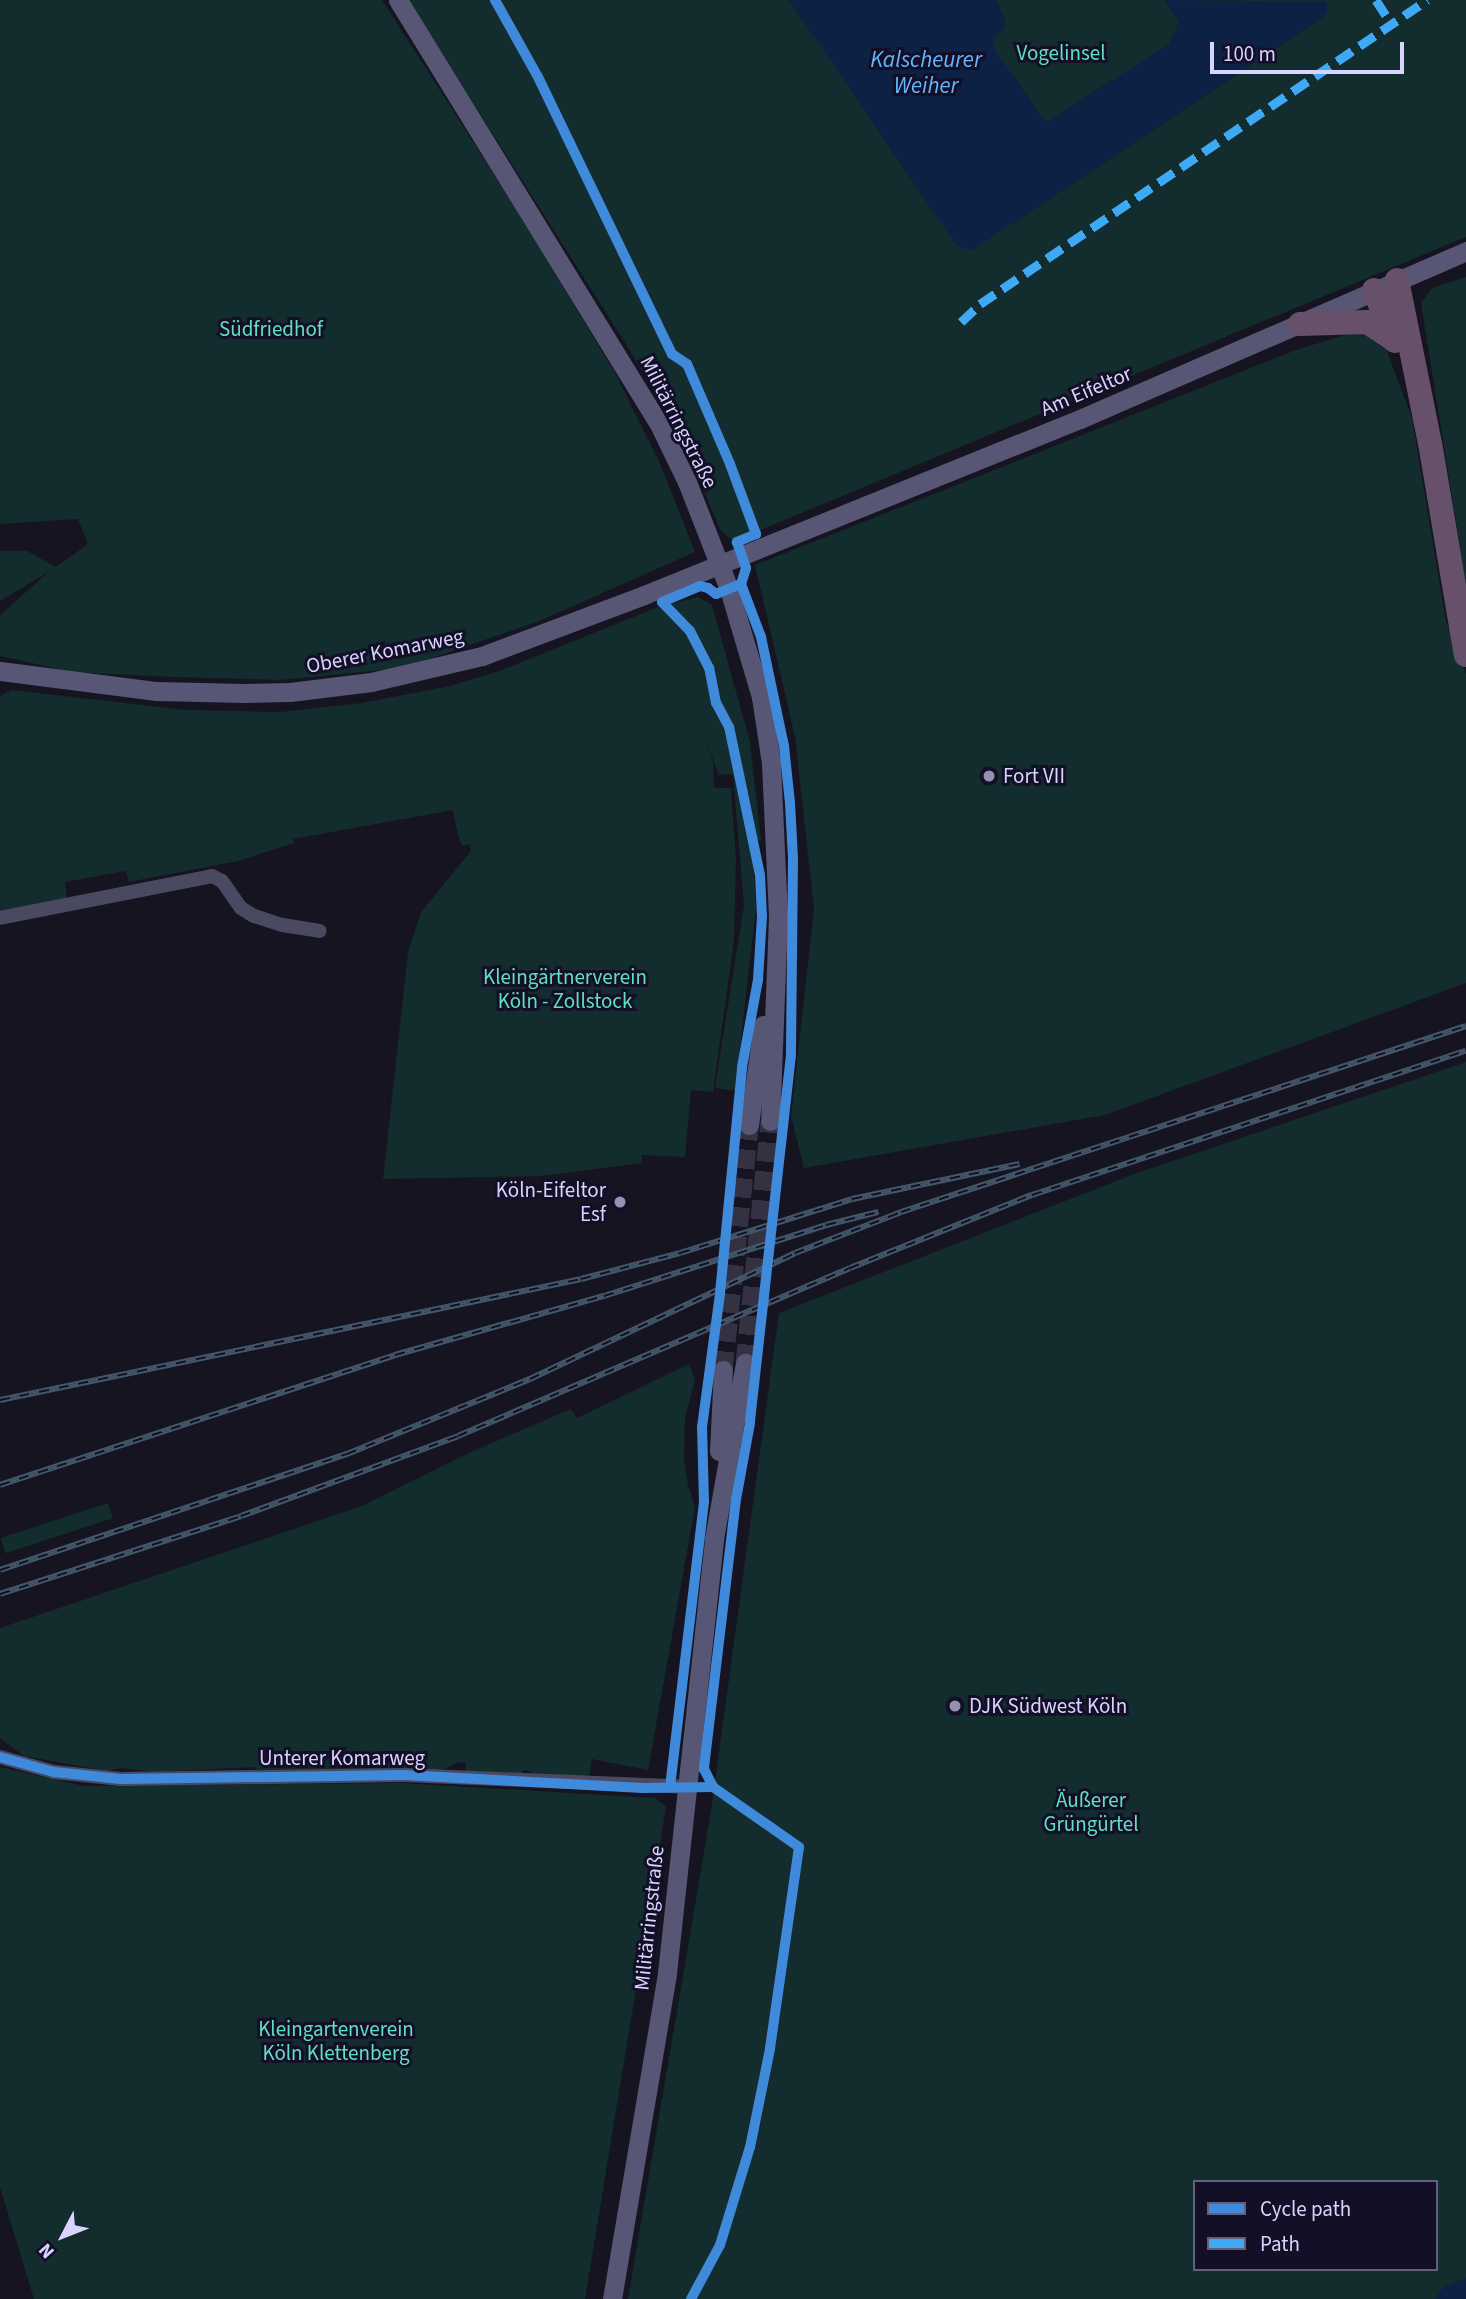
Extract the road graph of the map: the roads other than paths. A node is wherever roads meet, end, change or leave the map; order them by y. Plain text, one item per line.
1 (398, 0) edge
2 (1466, 251) edge
3 (1397, 280) junction
4 (1374, 290) junction
5 (1300, 324) junction
6 (1393, 339) junction
7 (1416, 376) junction
8 (720, 564) junction
9 (1462, 625) edge
10 (1466, 655) edge
11 (0, 671) edge
12 (778, 917) junction
13 (0, 918) edge
14 (320, 931) dead end
15 (770, 1121) tunnel mouth
16 (749, 1125) tunnel mouth
17 (745, 1363) tunnel mouth
18 (723, 1370) tunnel mouth
19 (715, 1539) junction
20 (0, 1757) edge
21 (685, 1787) junction
22 (612, 2299) edge

1 - 8 main road, Militärringstraße
2 - 3 main road, Am Eifeltor
3 - 4 main road, Am Eifeltor
3 - 7 highway
4 - 5 main road, Am Eifeltor
4 - 6 highway
5 - 6 highway
5 - 8 main road, Am Eifeltor
6 - 7 highway
7 - 9 highway
8 - 11 main road, Oberer Komarweg
8 - 12 main road, Militärringstraße
9 - 10 highway
12 - 15 main road, Militärringstraße
12 - 16 main road, Militärringstraße
13 - 14 street
17 - 19 main road, Militärringstraße
18 - 19 main road, Militärringstraße
19 - 21 main road, Militärringstraße
20 - 21 street, Unterer Komarweg
21 - 22 main road, Militärringstraße

